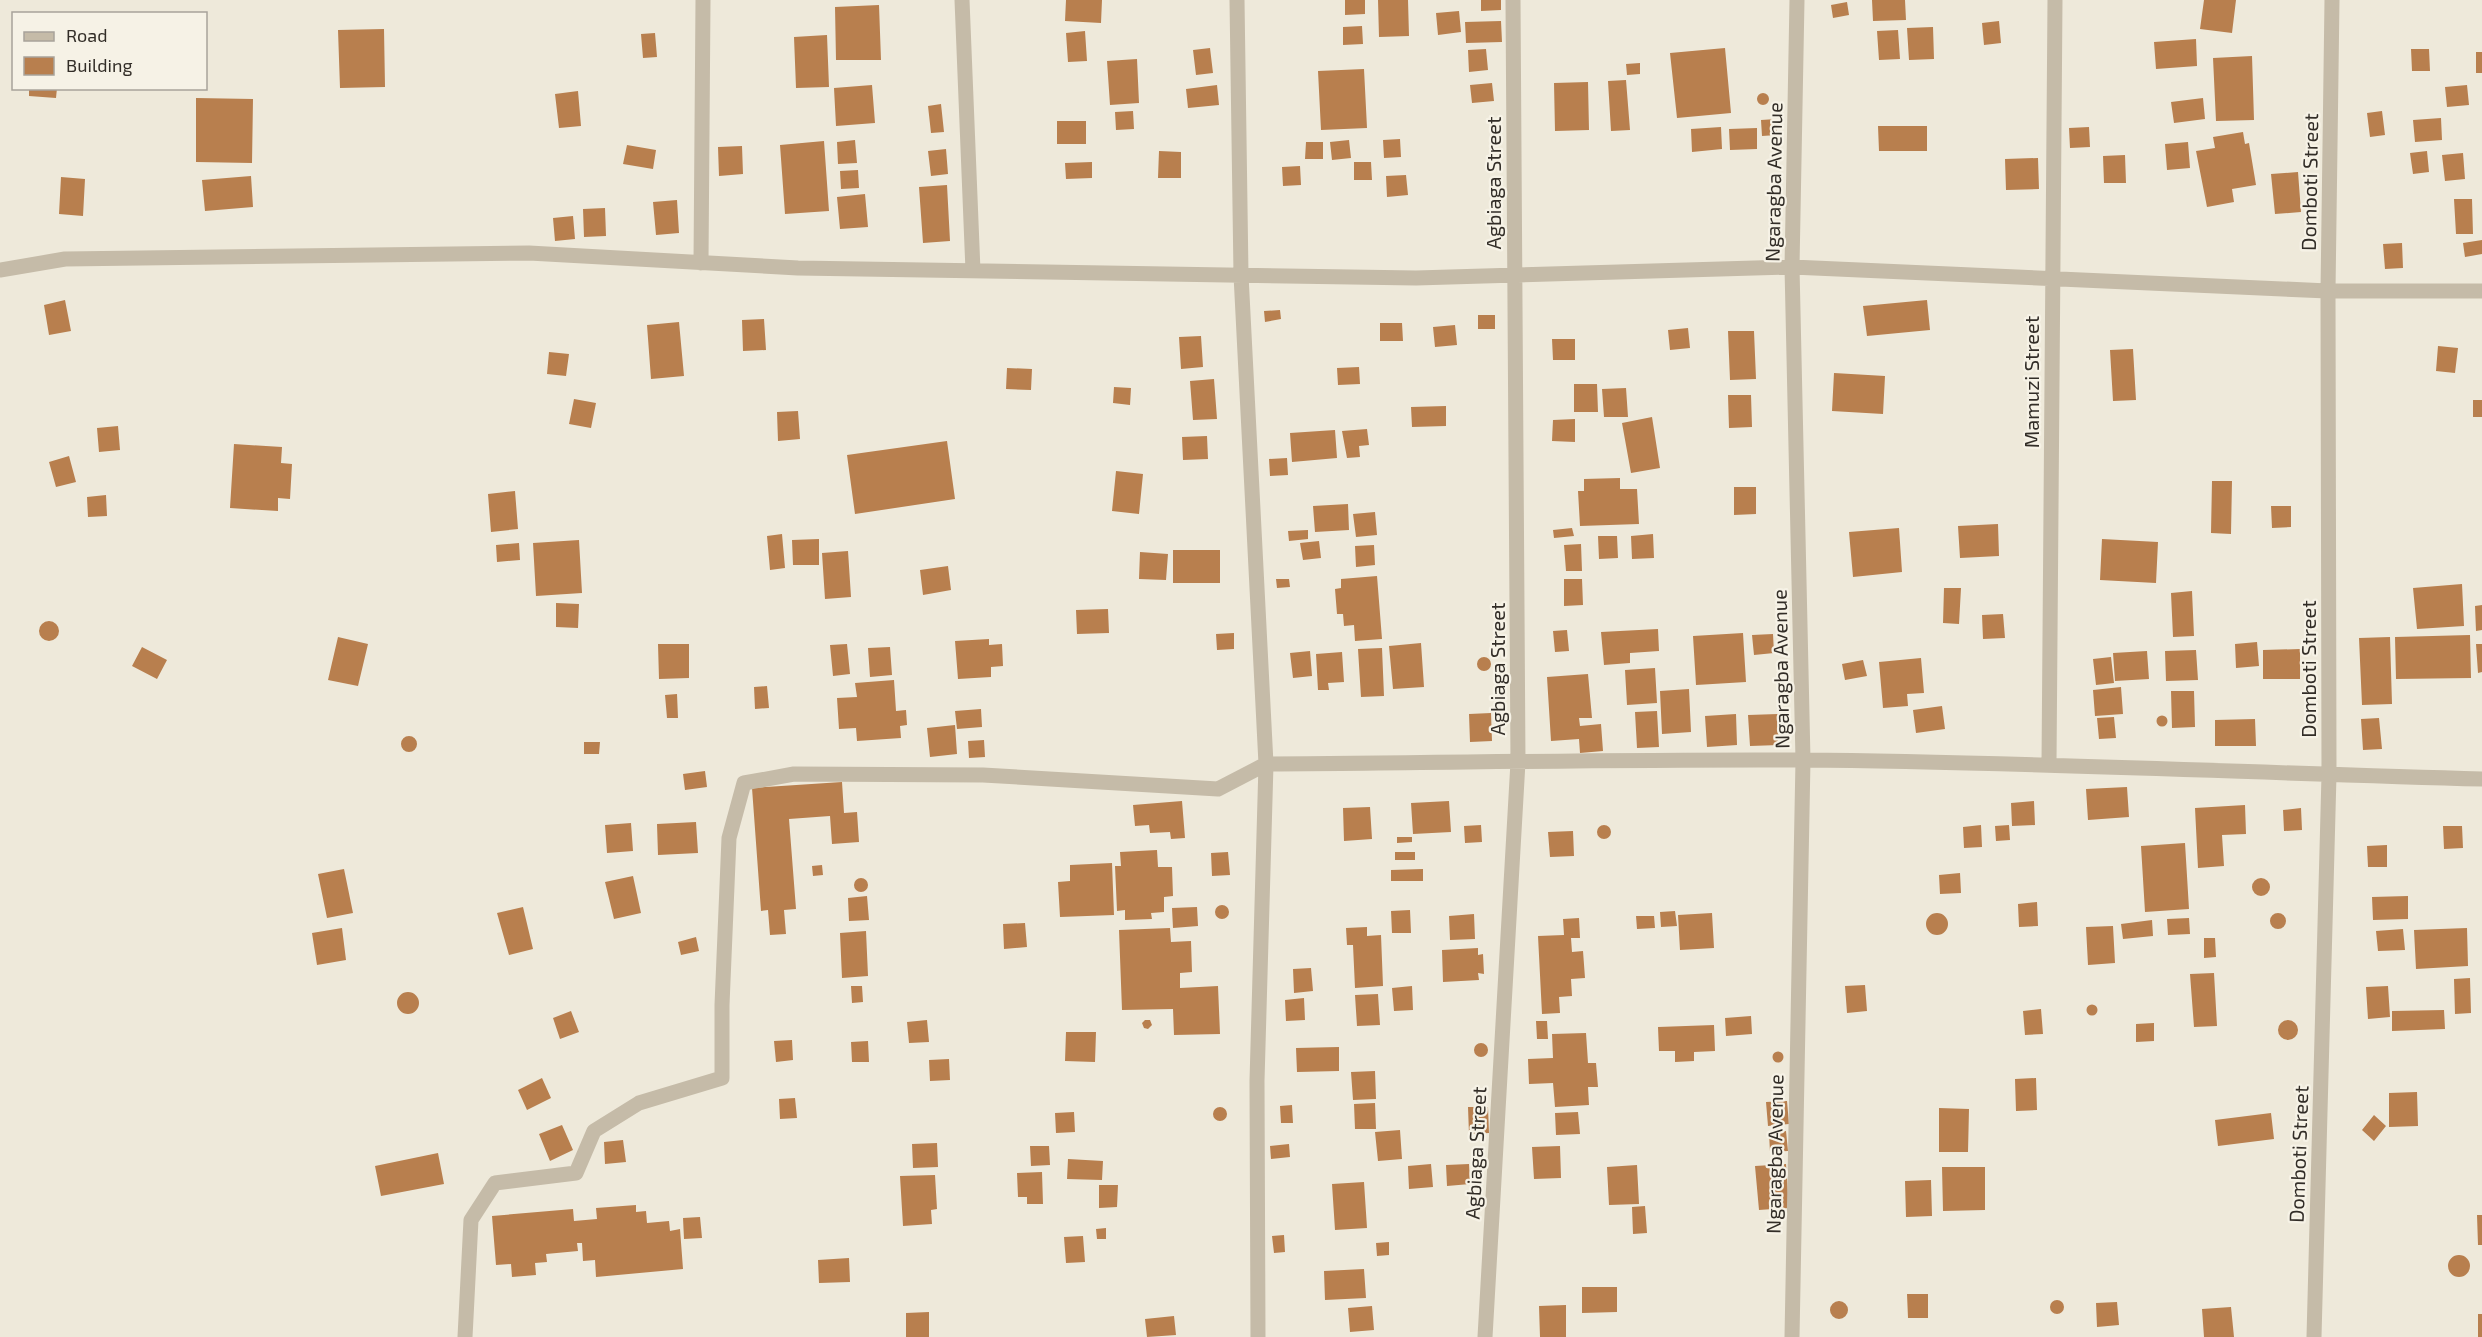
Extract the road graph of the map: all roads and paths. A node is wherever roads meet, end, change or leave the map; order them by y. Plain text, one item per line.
1 (704, 0) edge
2 (962, 0) edge
3 (1237, 0) edge
4 (1513, 0) edge
5 (1797, 0) edge
6 (2055, 0) edge
7 (2332, 0) edge
8 (701, 263) junction
9 (1792, 267) junction
10 (0, 270) edge
11 (973, 271) junction
12 (1241, 276) junction
13 (1515, 276) junction
14 (2053, 279) junction
15 (2328, 291) junction
16 (2482, 291) edge
17 (1803, 760) junction
18 (1518, 762) junction
19 (1266, 764) junction
20 (2049, 764) junction
21 (2329, 775) junction
22 (2482, 779) edge
23 (465, 1337) edge
24 (1258, 1337) edge
25 (1485, 1337) edge
26 (1792, 1337) edge
27 (2314, 1337) edge

1 - 8 street
2 - 11 street
3 - 12 street
4 - 13 street, Agbiaga Street
5 - 9 street, Ngaragba Avenue
6 - 14 street, Mamuzi Street
7 - 15 street, Domboti Street
8 - 10 street
8 - 11 street
9 - 13 street
9 - 14 street
9 - 17 street, Ngaragba Avenue
11 - 12 street
12 - 13 street
12 - 19 street
13 - 18 street, Agbiaga Street
14 - 15 street
14 - 20 street, Mamuzi Street
15 - 16 street
15 - 21 street, Domboti Street
17 - 18 street
17 - 20 street
17 - 26 street, Ngaragba Avenue
18 - 19 street
18 - 25 street, Agbiaga Street
19 - 23 street
19 - 24 street
20 - 21 street
21 - 22 street
21 - 27 street, Domboti Street

